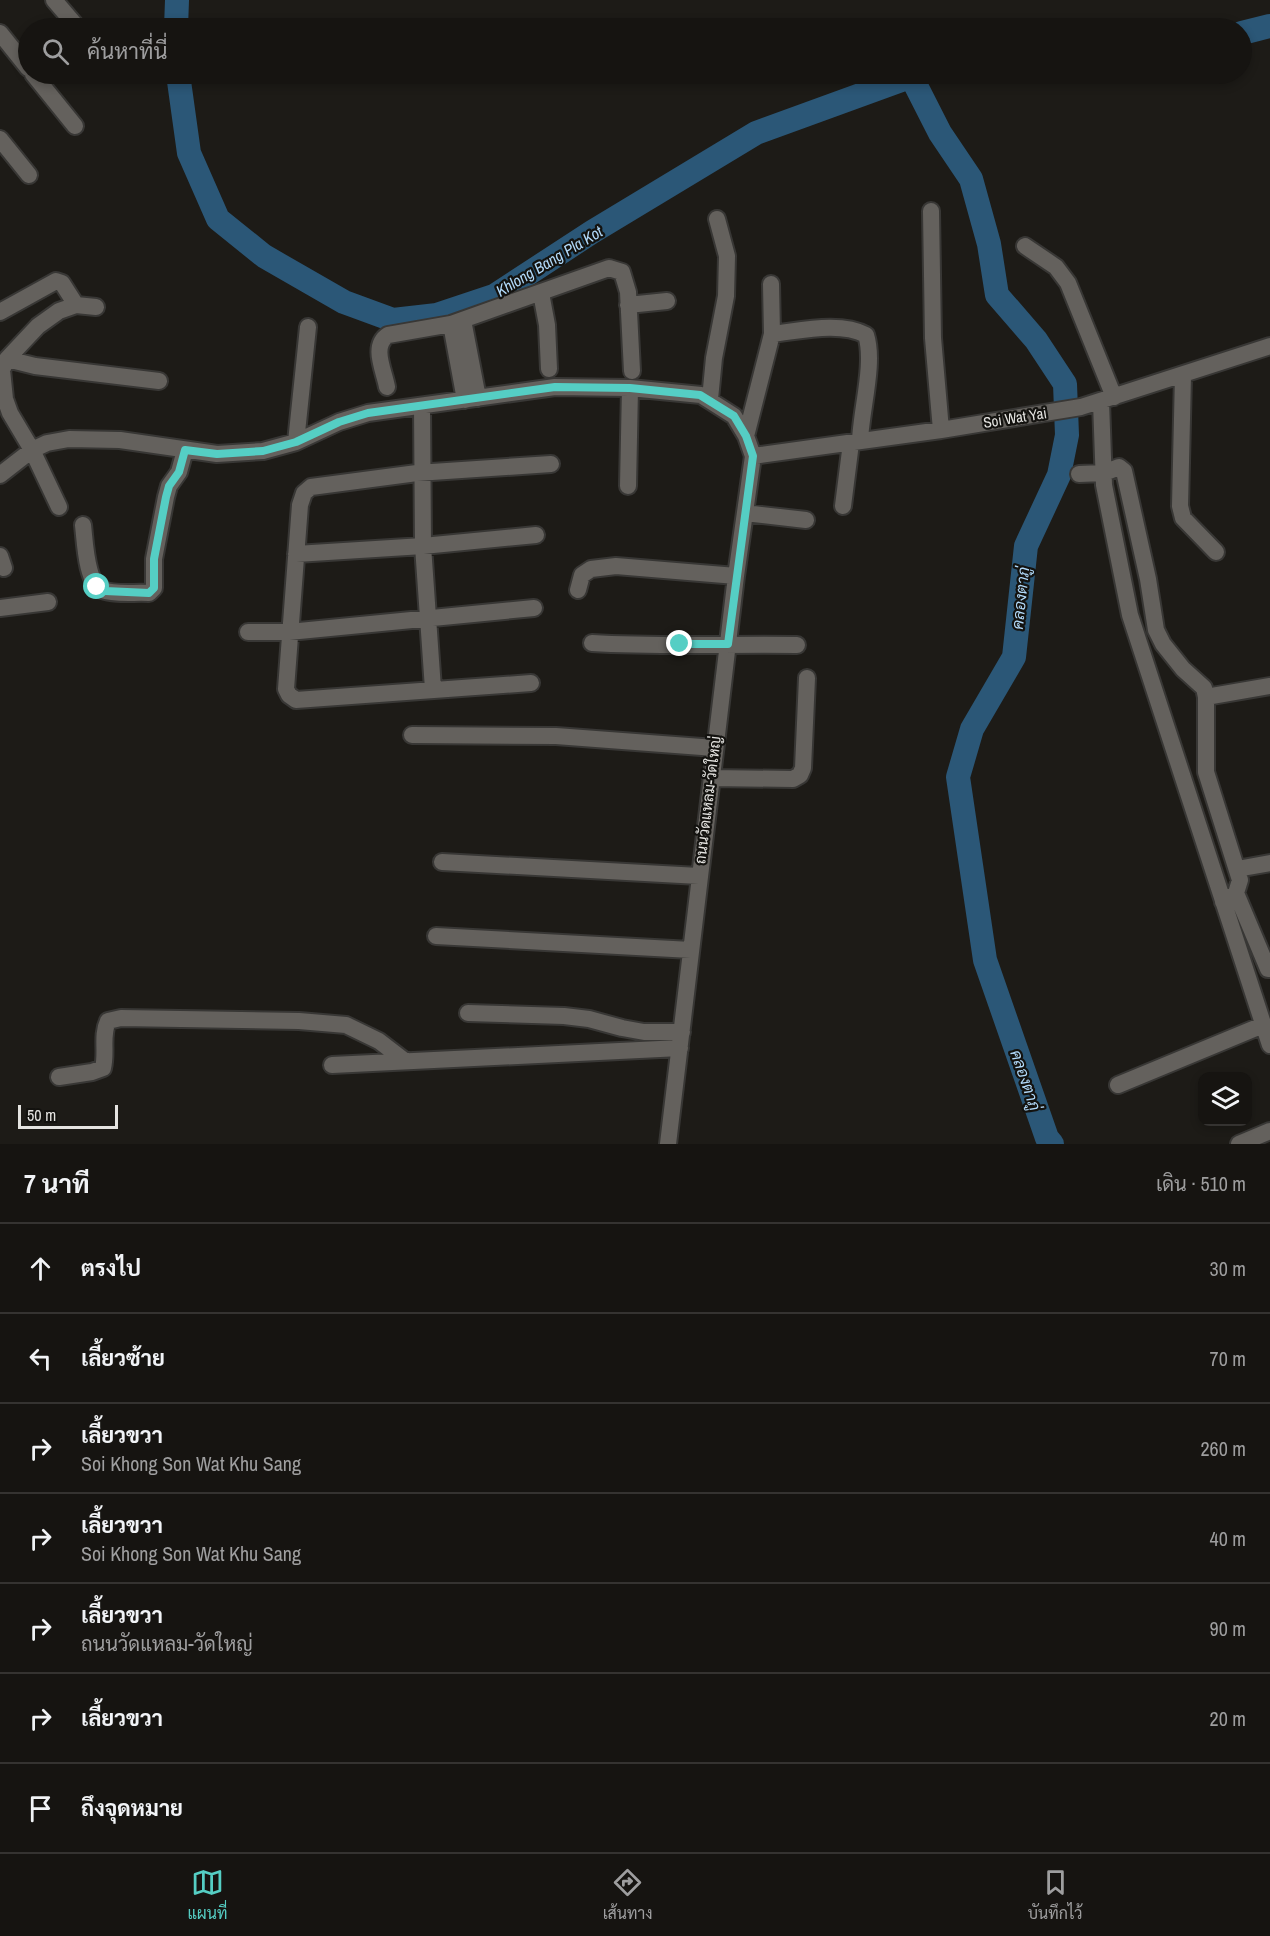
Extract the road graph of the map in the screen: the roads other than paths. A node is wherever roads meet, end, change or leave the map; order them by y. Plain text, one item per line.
1 (54, 0) edge
2 (69, 18) edge
3 (0, 33) edge
4 (18, 56) edge
5 (41, 84) edge
6 (75, 126) dead end
7 (0, 139) edge
8 (29, 175) dead end
9 (931, 211) dead end
10 (717, 219) dead end
11 (1025, 246) dead end
12 (771, 284) dead end
13 (541, 293) junction
14 (666, 301) dead end
15 (76, 305) junction
16 (628, 305) junction
17 (96, 307) dead end
18 (0, 312) edge
19 (457, 322) junction
20 (308, 327) dead end
21 (772, 334) junction
22 (1270, 346) edge
23 (7, 359) junction
24 (549, 369) dead end
25 (632, 371) dead end
26 (1183, 375) junction
27 (159, 381) dead end
28 (387, 387) dead end
29 (630, 388) junction
30 (471, 399) junction
31 (710, 399) junction
32 (1108, 399) junction
33 (417, 407) junction
34 (941, 430) junction
35 (746, 436) junction
36 (296, 442) junction
37 (855, 442) junction
38 (32, 450) junction
39 (185, 450) junction
40 (753, 456) junction
41 (551, 464) dead end
42 (1104, 473) junction
43 (1078, 474) dead end
44 (0, 475) edge
45 (421, 477) junction
46 (628, 486) dead end
47 (843, 506) dead end
48 (59, 507) dead end
49 (745, 513) junction
50 (806, 520) dead end
51 (83, 525) dead end
52 (536, 535) dead end
53 (423, 546) junction
54 (1216, 552) dead end
55 (296, 554) junction
56 (736, 576) junction
57 (578, 590) dead end
58 (48, 602) dead end
59 (0, 608) edge
60 (534, 608) dead end
61 (428, 620) junction
62 (248, 632) dead end
63 (289, 632) junction
64 (592, 643) dead end
65 (728, 644) junction
66 (797, 645) dead end
67 (807, 678) dead end
68 (531, 683) dead end
69 (1270, 686) edge
70 (433, 689) junction
71 (1206, 697) junction
72 (412, 735) dead end
73 (715, 748) junction
74 (711, 778) junction
75 (442, 862) dead end
76 (1270, 863) edge
77 (1237, 869) junction
78 (699, 876) junction
79 (1229, 897) junction
80 (436, 936) dead end
81 (691, 950) junction
82 (1269, 971) edge
83 (1246, 977) junction
84 (468, 1013) dead end
85 (1263, 1025) junction
86 (681, 1040) junction
87 (1270, 1045) edge
88 (405, 1061) junction
89 (332, 1065) dead end
90 (59, 1077) dead end
91 (1118, 1086) dead end
92 (1270, 1131) edge
93 (668, 1144) edge
94 (1239, 1144) edge

1 - 2 street
3 - 4 street
5 - 6 street
7 - 8 street
9 - 34 street
10 - 31 street
11 - 32 street
12 - 21 street
13 - 16 street
13 - 19 street
13 - 24 street
14 - 16 street
15 - 17 street
15 - 18 street
15 - 23 street
16 - 25 street
19 - 28 street
19 - 30 street
20 - 36 street
21 - 35 street
21 - 37 street
22 - 26 street, Soi Wat Yai
23 - 27 street
23 - 38 street
26 - 32 street, Soi Wat Yai
26 - 54 street
29 - 30 street
29 - 31 street
29 - 46 street
30 - 33 street
31 - 35 street
32 - 34 street, Soi Wat Yai
32 - 42 street
33 - 36 street
33 - 45 street
34 - 37 street, Soi Wat Yai
35 - 40 street
36 - 39 street
37 - 40 street, Soi Wat Yai
37 - 47 street
38 - 39 street
38 - 44 street
38 - 48 street
39 - 51 street
40 - 49 street, ถนนวัดแหลม-วัดใหญ่
41 - 45 street
42 - 43 street
42 - 71 street
42 - 79 street
45 - 53 street
45 - 55 street
49 - 50 street
49 - 56 street, ถนนวัดแหลม-วัดใหญ่
52 - 53 street
53 - 55 street
53 - 61 street
55 - 63 street
56 - 57 street
56 - 65 street, ถนนวัดแหลม-วัดใหญ่
58 - 59 street
60 - 61 street
61 - 63 street
61 - 70 street
62 - 63 street
63 - 70 street
64 - 65 street
65 - 66 street
65 - 73 street, ถนนวัดแหลม-วัดใหญ่
67 - 74 street
68 - 70 street
69 - 71 street
71 - 77 street
72 - 73 street
73 - 74 street, ถนนวัดแหลม-วัดใหญ่
74 - 78 street, ถนนวัดแหลม-วัดใหญ่
75 - 78 street
76 - 77 street
77 - 79 street
78 - 81 street, ถนนวัดแหลม-วัดใหญ่
79 - 82 street
79 - 83 street
80 - 81 street
81 - 86 street, ถนนวัดแหลม-วัดใหญ่
82 - 83 street
83 - 85 street
84 - 86 street
85 - 87 street
85 - 91 street
86 - 88 street
86 - 93 street, ถนนวัดแหลม-วัดใหญ่
88 - 89 street
88 - 90 street
92 - 94 street

